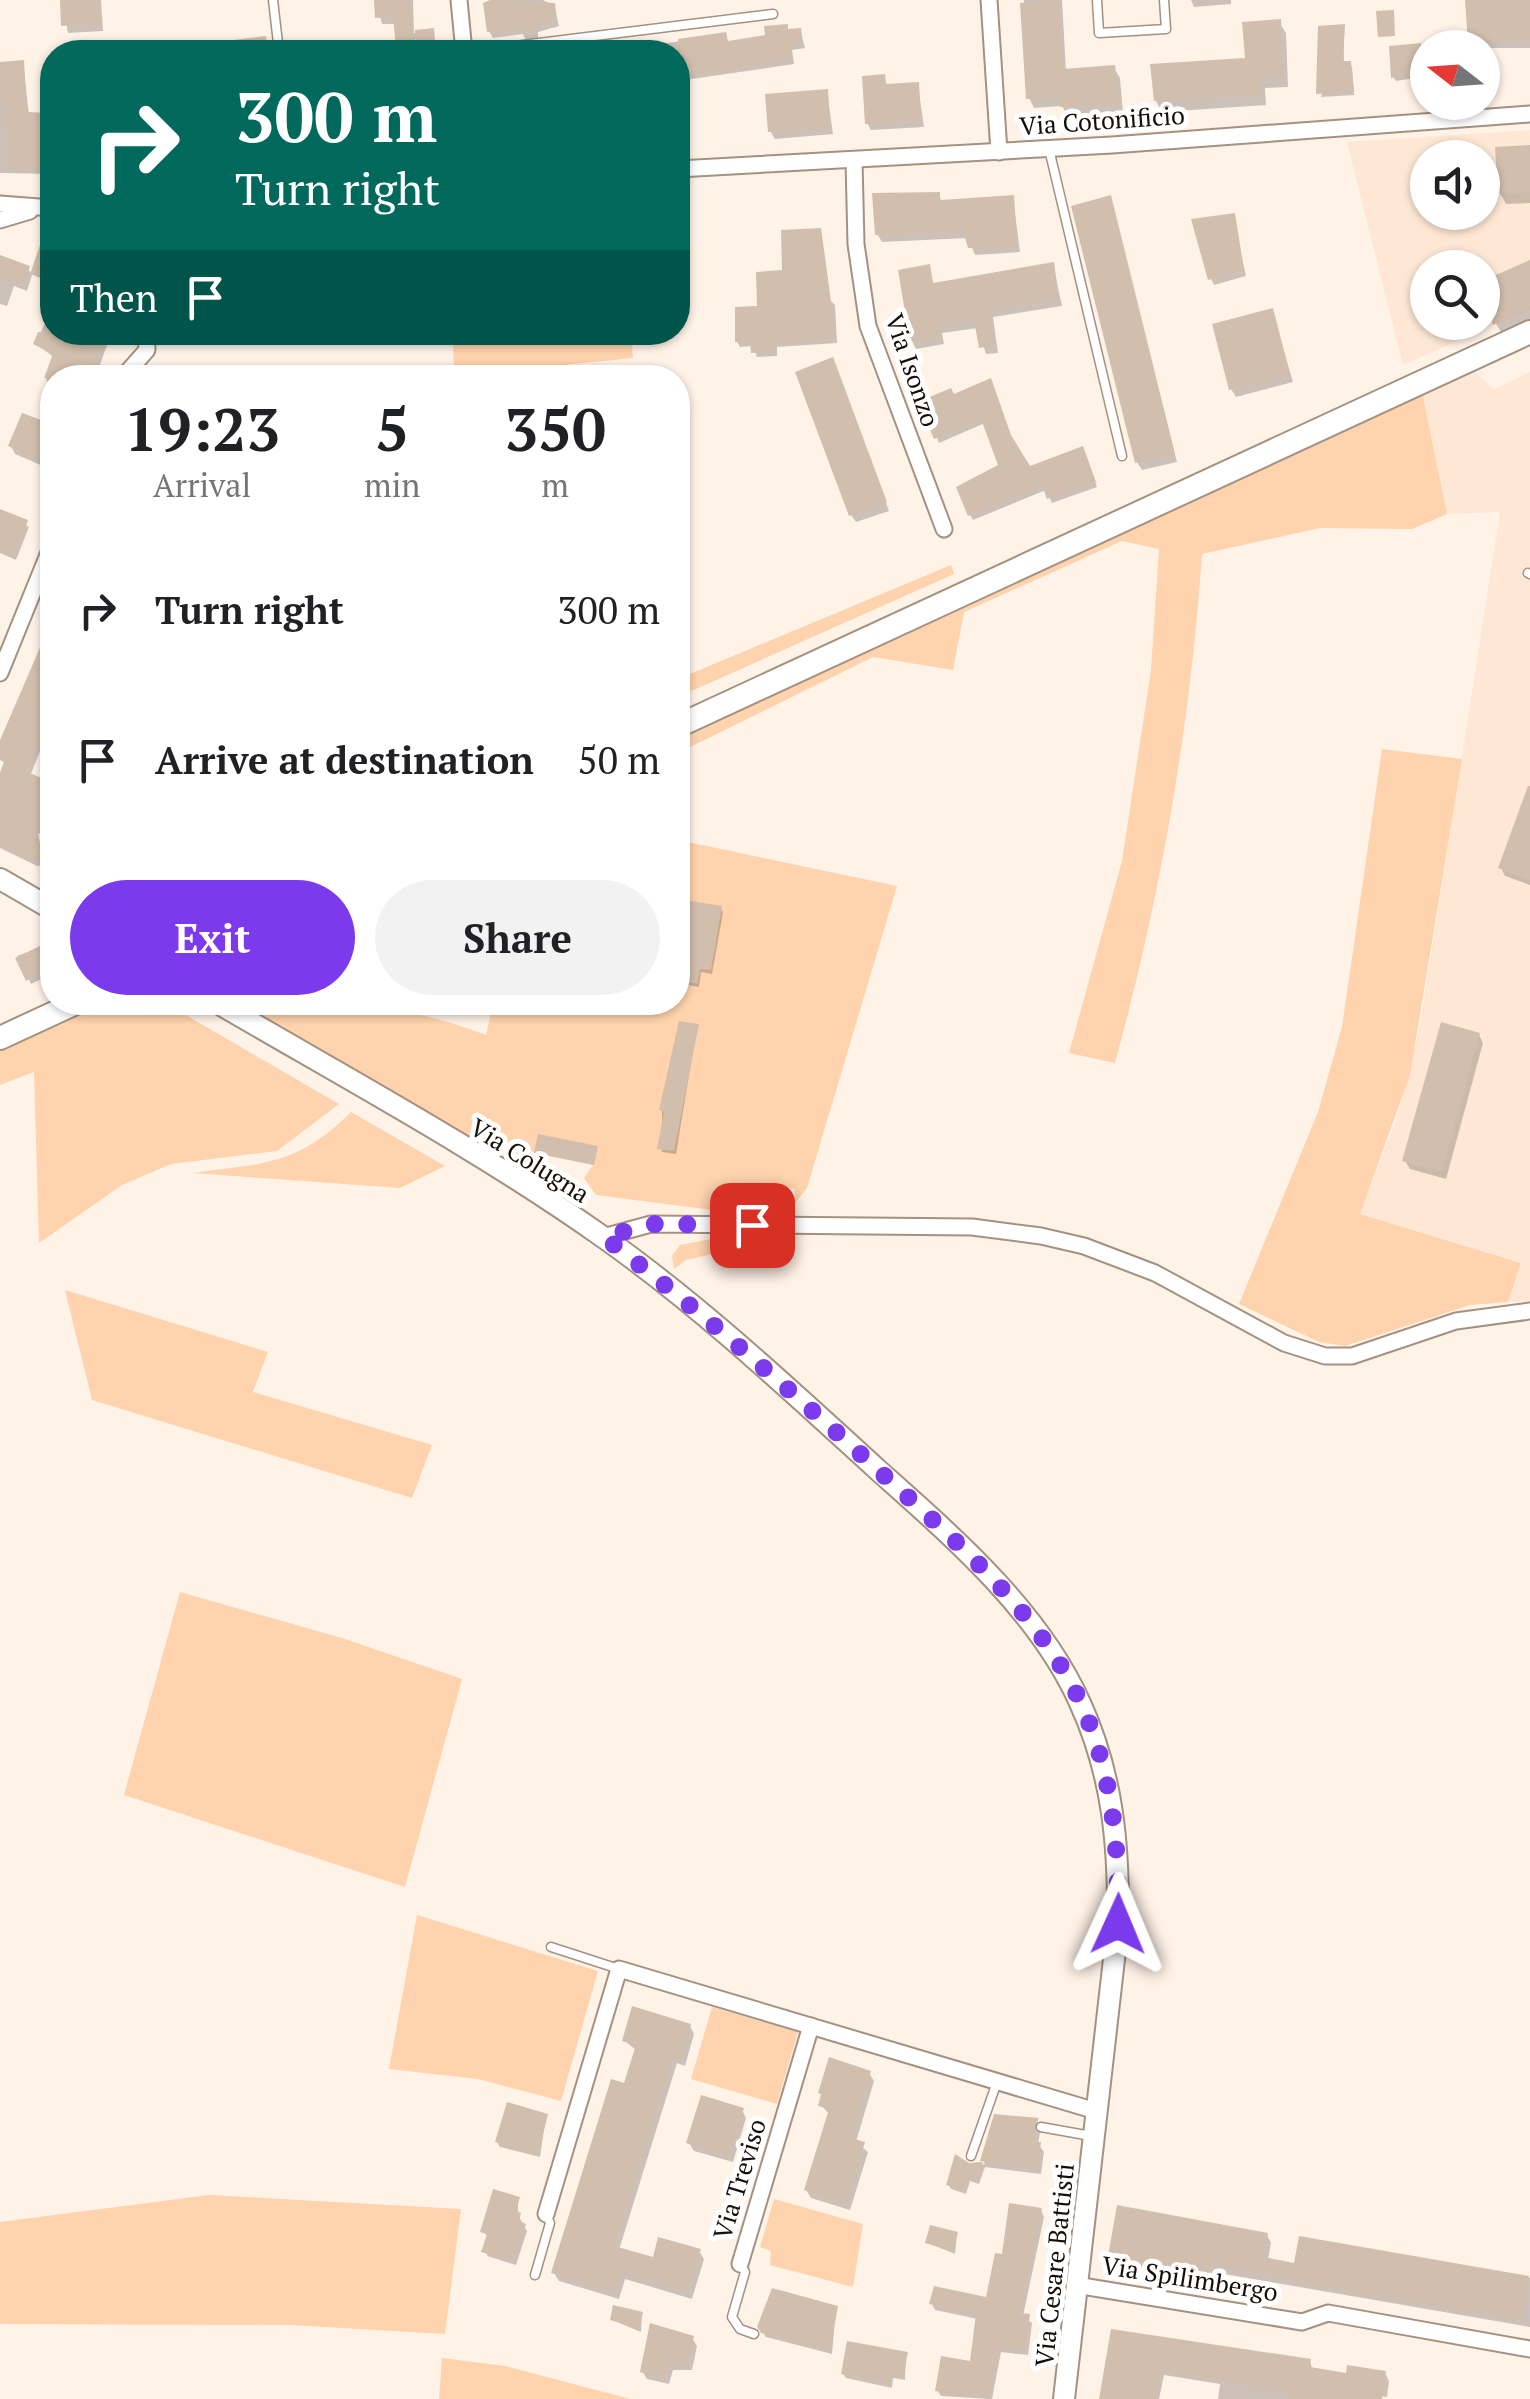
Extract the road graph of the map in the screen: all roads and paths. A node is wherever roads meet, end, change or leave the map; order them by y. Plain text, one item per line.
1 (272, 0) edge
2 (459, 0) edge
3 (989, 0) edge
4 (1096, 0) edge
5 (1164, 0) edge
6 (773, 14) dead end
7 (277, 40) edge
8 (464, 40) edge
9 (562, 40) edge
10 (1530, 114) edge
11 (1049, 148) junction
12 (999, 152) junction
13 (854, 161) junction
14 (690, 168) edge
15 (0, 204) edge
16 (40, 209) edge
17 (34, 210) junction
18 (0, 220) edge
19 (1530, 332) edge
20 (147, 345) edge
21 (134, 365) edge
22 (1122, 456) dead end
23 (944, 529) dead end
24 (40, 575) edge
25 (0, 673) edge
26 (690, 720) edge
27 (0, 879) edge
28 (40, 902) edge
29 (50, 1015) edge
30 (238, 1015) edge
31 (0, 1038) edge
32 (604, 1237) junction
33 (1530, 1311) edge
34 (551, 1947) dead end
35 (619, 1969) junction
36 (810, 2026) junction
37 (997, 2082) junction
38 (1096, 2111) junction
39 (1041, 2127) dead end
40 (1093, 2136) junction
41 (971, 2156) dead end
42 (546, 2214) joint
43 (740, 2264) joint
44 (536, 2275) dead end
45 (1076, 2285) junction
46 (754, 2334) dead end
47 (1530, 2348) edge
48 (1064, 2399) edge

1 - 7 lane
2 - 8 street
3 - 12 street
4 - 5 lane
6 - 9 lane
10 - 11 street, Via Cotonificio
11 - 12 street, Via Cotonificio
11 - 22 lane
12 - 13 street, Via Cotonificio
13 - 14 street, Via Cotonificio
13 - 23 street, Via Isonzo
15 - 17 street
16 - 17 street
17 - 18 street
19 - 26 main road
20 - 21 street
24 - 25 street
27 - 28 street
29 - 31 main road
30 - 32 street, Via Colugna
32 - 33 street
32 - 38 street, Via Colugna
34 - 35 lane
35 - 36 street
35 - 42 street
36 - 37 street
36 - 43 street, Via Treviso
37 - 38 street
37 - 41 lane
38 - 40 street, Via Cesare Battisti
39 - 40 lane, Via Cesare Battisti
40 - 45 street, Via Cesare Battisti
42 - 44 lane
43 - 46 lane, Via Treviso
45 - 47 street, Via Spilimbergo
45 - 48 street, Via Cesare Battisti

